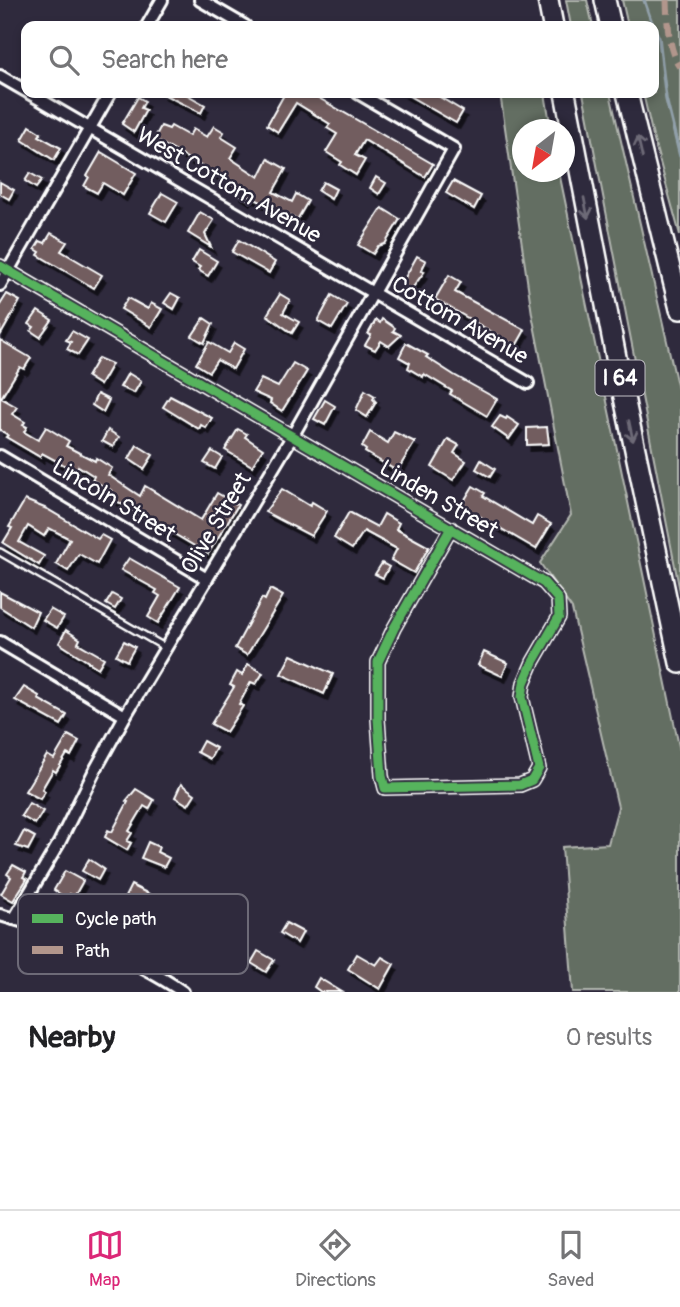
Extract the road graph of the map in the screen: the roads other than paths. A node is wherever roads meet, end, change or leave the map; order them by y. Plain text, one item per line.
1 (162, 0) edge
2 (200, 0) edge
3 (548, 0) edge
4 (605, 0) edge
5 (150, 21) edge
6 (236, 21) edge
7 (552, 21) edge
8 (610, 21) edge
9 (0, 76) edge
10 (21, 88) edge
11 (38, 98) edge
12 (107, 98) edge
13 (367, 98) edge
14 (566, 98) edge
15 (628, 98) edge
16 (90, 129) junction
17 (4, 268) edge
18 (0, 285) edge
19 (372, 293) junction
20 (680, 309) edge
21 (528, 383) dead end
22 (293, 435) junction
23 (0, 456) edge
24 (452, 528) junction
25 (0, 552) edge
26 (207, 579) junction
27 (0, 642) edge
28 (166, 648) junction
29 (680, 663) edge
30 (125, 716) junction
31 (29, 894) edge
32 (18, 912) edge
33 (0, 915) edge
34 (14, 919) junction
35 (18, 920) edge
36 (153, 974) edge
37 (172, 988) edge
38 (183, 992) edge

1 - 5 street
2 - 6 street
3 - 7 highway
4 - 8 highway
9 - 10 street, West Cottom Avenue
11 - 16 street, West Cottom Avenue
12 - 16 street
13 - 19 street, Olive Street
14 -> 29 highway, I 64
20 -> 15 highway
16 - 17 street
16 - 19 street, West Cottom Avenue
17 - 18 street
17 - 22 street, Linden Street
19 - 21 street, Cottom Avenue
19 - 22 street, Olive Street
22 - 24 street, Linden Street
22 - 26 street, Olive Street
23 - 26 street, Lincoln Street
24 - 24 street, Linden Street
25 - 28 lane
26 - 28 street, Olive Street
27 - 30 street
28 - 30 street, Olive Street
30 - 31 street, Olive Street
32 - 34 street, Olive Street
33 - 34 street
34 - 35 street
36 - 37 street
37 - 38 street

